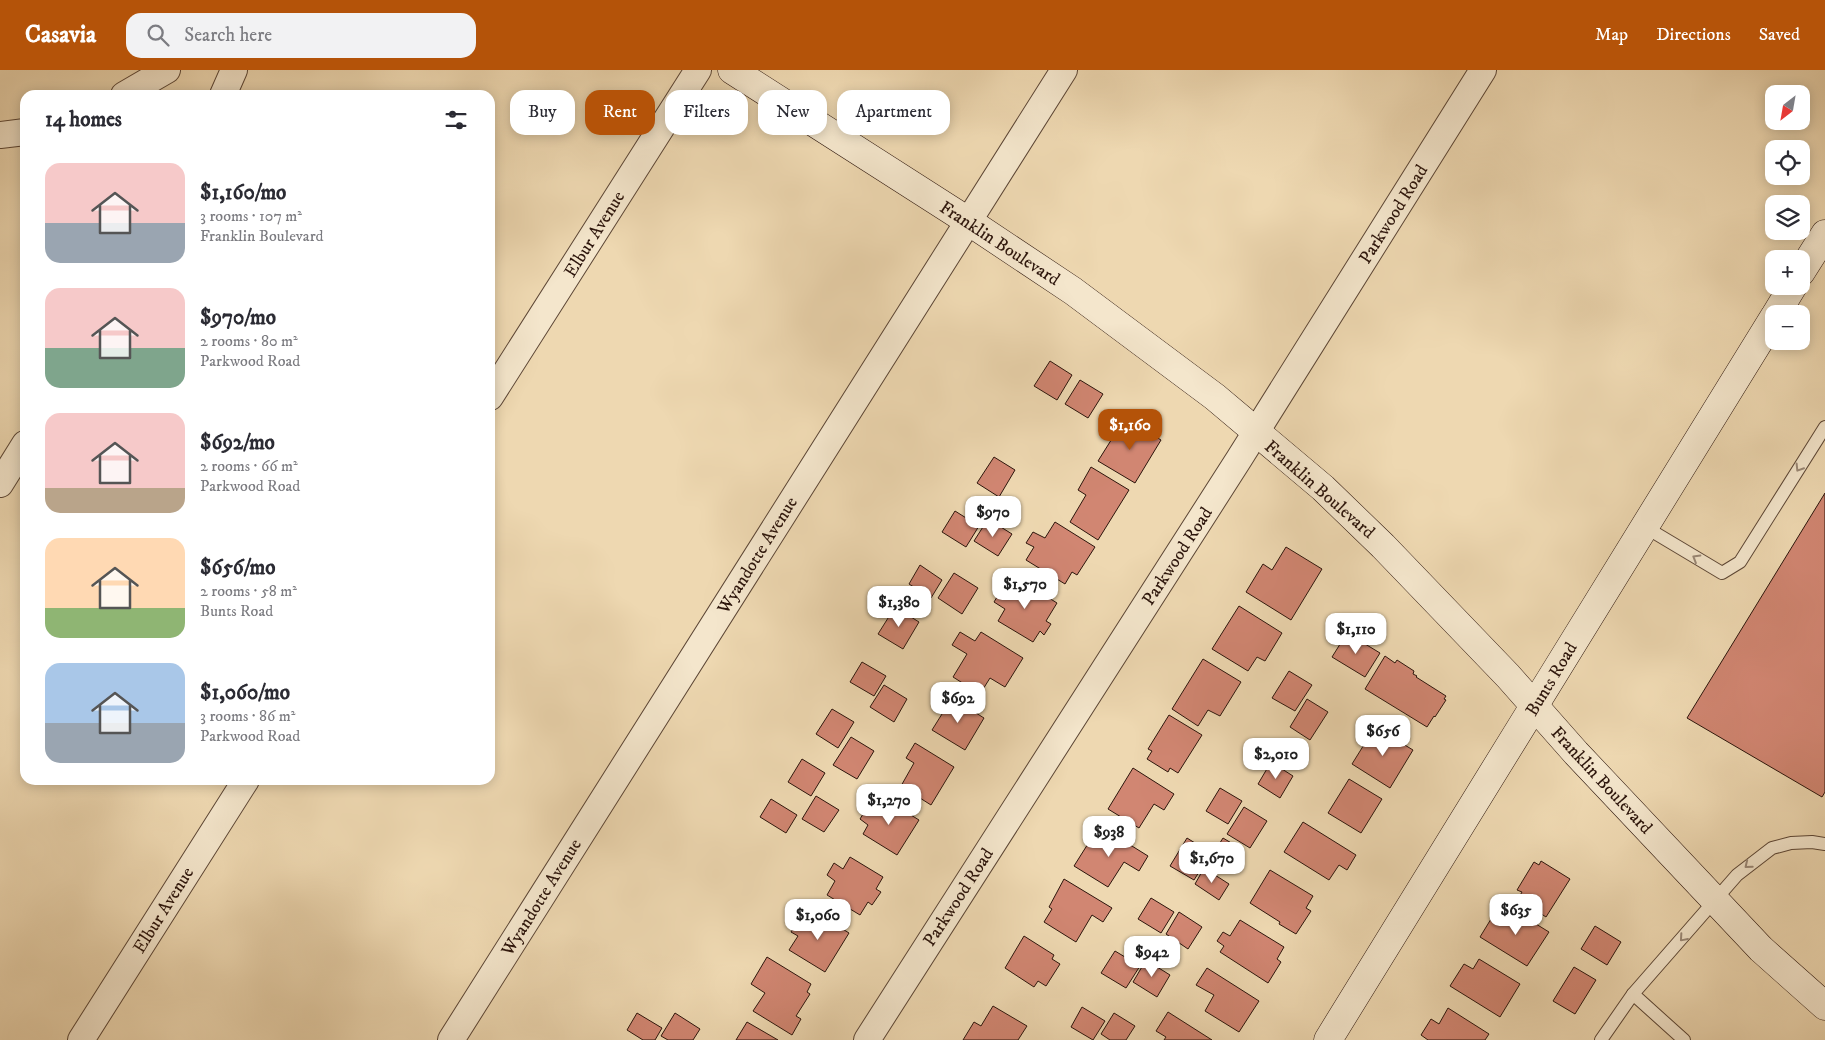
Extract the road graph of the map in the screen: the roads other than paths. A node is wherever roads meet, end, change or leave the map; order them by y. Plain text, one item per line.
1 (167, 70) edge
2 (234, 70) edge
3 (698, 70) edge
4 (732, 70) edge
5 (1064, 70) edge
6 (1483, 70) edge
7 (139, 90) edge
8 (225, 90) edge
9 (20, 133) edge
10 (0, 135) edge
11 (968, 221) junction
12 (1825, 234) edge
13 (1810, 258) edge
14 (1765, 332) edge
15 (495, 389) edge
16 (1825, 427) edge
17 (1256, 433) junction
18 (20, 452) edge
19 (0, 484) edge
20 (1645, 527) junction
21 (1534, 706) junction
22 (243, 785) edge
23 (1825, 844) edge
24 (1714, 900) junction
25 (1633, 994) junction
26 (1825, 1006) edge
27 (81, 1040) edge
28 (451, 1040) edge
29 (867, 1040) edge
30 (1328, 1040) edge
31 (1601, 1040) edge
32 (1684, 1040) edge

1 - 7 street
2 - 8 street
3 - 15 street, Elbur Avenue
4 - 11 street, Franklin Boulevard
5 - 11 street, Wyandotte Avenue
6 - 17 street, Parkwood Road
9 - 10 street
11 - 17 street, Franklin Boulevard
11 - 28 street, Wyandotte Avenue
12 - 13 street
14 - 20 street, Bunts Road
16 -> 20 lane
17 - 21 street, Franklin Boulevard
17 - 29 street, Parkwood Road
18 - 19 street
20 - 21 street, Bunts Road
21 - 24 street, Franklin Boulevard
21 - 30 street, Bunts Road
22 - 27 street, Elbur Avenue
23 -> 24 lane
24 -> 25 lane
24 - 26 street, Franklin Boulevard
25 - 31 lane
25 - 32 lane

